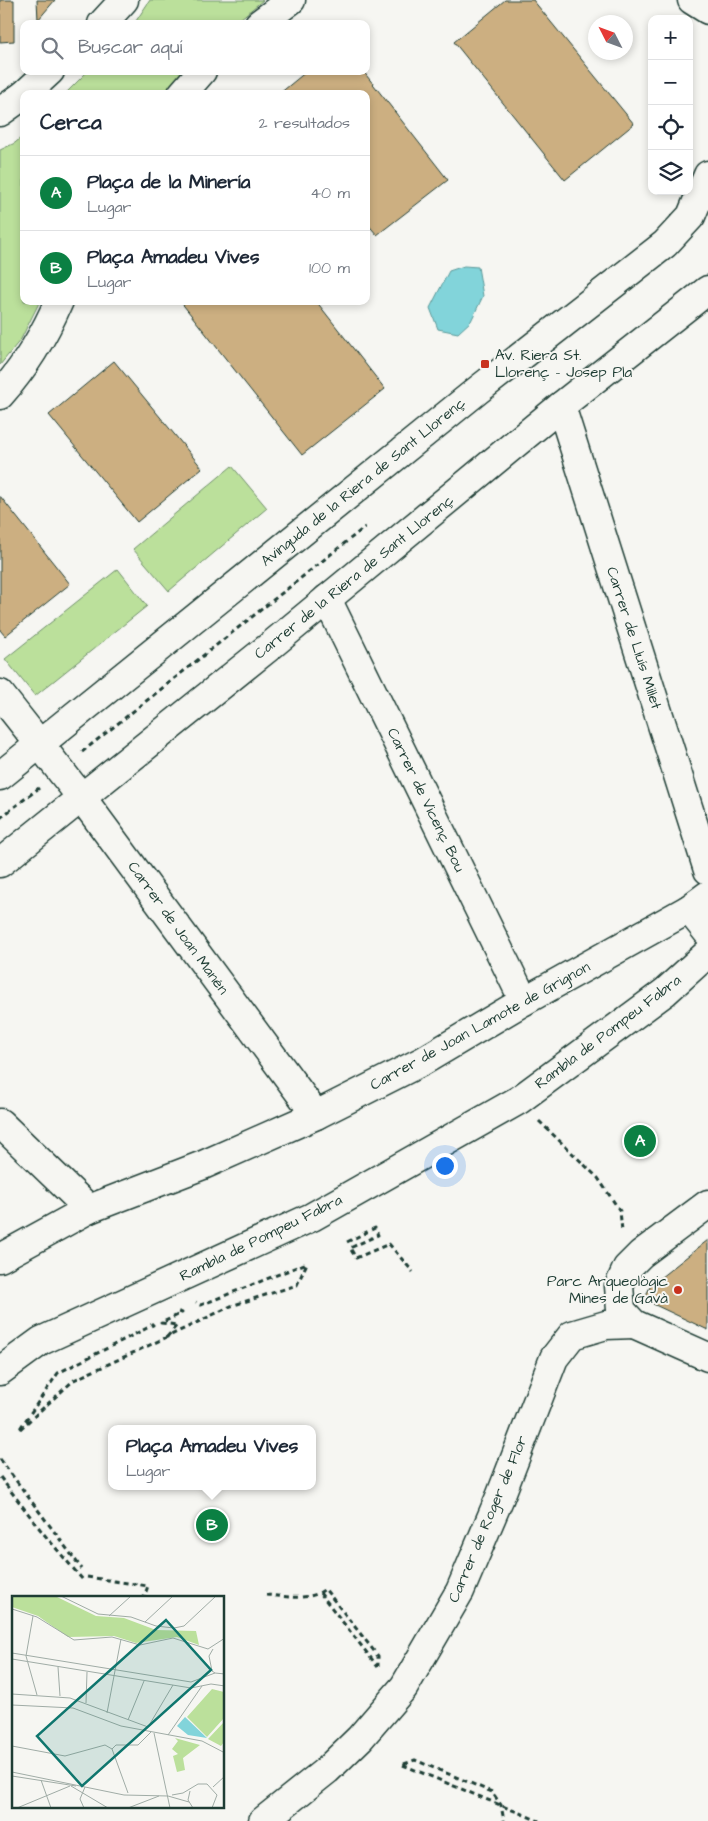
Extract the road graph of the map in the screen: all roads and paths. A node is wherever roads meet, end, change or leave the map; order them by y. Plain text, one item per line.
1 (124, 0) edge
2 (291, 0) edge
3 (692, 0) edge
4 (708, 10) edge
5 (106, 20) edge
6 (264, 20) edge
7 (45, 75) edge
8 (199, 75) edge
9 (29, 90) edge
10 (185, 90) edge
11 (20, 97) edge
12 (0, 112) edge
13 (708, 175) edge
14 (708, 290) edge
15 (57, 305) edge
16 (0, 395) edge
17 (561, 406) junction
18 (370, 523) dead end
19 (327, 599) junction
20 (0, 694) edge
21 (39, 744) junction
22 (60, 770) junction
23 (0, 776) edge
24 (82, 798) junction
25 (0, 818) edge
26 (0, 863) edge
27 (708, 870) edge
28 (698, 902) edge
29 (708, 933) edge
30 (708, 953) edge
31 (524, 1001) junction
32 (316, 1115) junction
33 (540, 1122) dead end
34 (0, 1123) edge
35 (708, 1204) edge
36 (88, 1209) junction
37 (620, 1211) dead end
38 (347, 1242) dead end
39 (0, 1258) edge
40 (413, 1272) dead end
41 (192, 1300) dead end
42 (171, 1308) dead end
43 (148, 1318) dead end
44 (634, 1324) junction
45 (165, 1338) junction
46 (708, 1357) edge
47 (0, 1371) edge
48 (0, 1459) edge
49 (0, 1477) edge
50 (82, 1569) dead end
51 (87, 1577) dead end
52 (83, 1580) dead end
53 (320, 1593) junction
54 (266, 1595) dead end
55 (144, 1596) edge
56 (501, 1805) junction
57 (263, 1821) edge
58 (504, 1821) edge
59 (539, 1821) edge

1 - 5 street
2 - 6 street
3 - 4 street
7 - 9 street
8 - 10 street
11 - 12 street
13 - 21 street, Avinguda de la Riera de Sant Llorenç
14 - 17 street, Carrer de la Riera de Sant Llorenç
15 - 16 street
17 - 19 street, Carrer de la Riera de Sant Llorenç
17 - 27 street, Carrer de Lluís Millet
18 - 22 path
19 - 24 street, Carrer de la Riera de Sant Llorenç
19 - 31 street, Carrer de Vicenç Bou
20 - 21 street, Carrer de Joan Manén
21 - 22 street, Carrer de Joan Manén
21 - 23 street, Avinguda de la Riera de Sant Llorenç
22 - 24 street, Carrer de Joan Manén
22 - 25 path
24 - 26 street, Carrer de la Riera de Sant Llorenç
24 - 32 street, Carrer de Joan Manén
28 - 29 street
28 - 31 street, Carrer de Joan Lamote de Grignon
30 - 47 street, Rambla de Pompeu Fabra
31 - 32 street, Carrer de Joan Lamote de Grignon
32 - 36 street, Carrer de Joan Lamote de Grignon
33 - 37 path
34 - 36 street
35 - 44 street
36 - 39 street, Carrer de Joan Lamote de Grignon
38 - 40 path
41 - 45 path
42 - 45 path
43 - 45 path
44 - 46 street
44 - 57 street, Carrer de Roger de Flor
48 - 50 path
49 - 52 path
51 - 55 path
53 - 53 path
53 - 54 path
56 - 56 path
56 - 58 path
56 - 59 path

